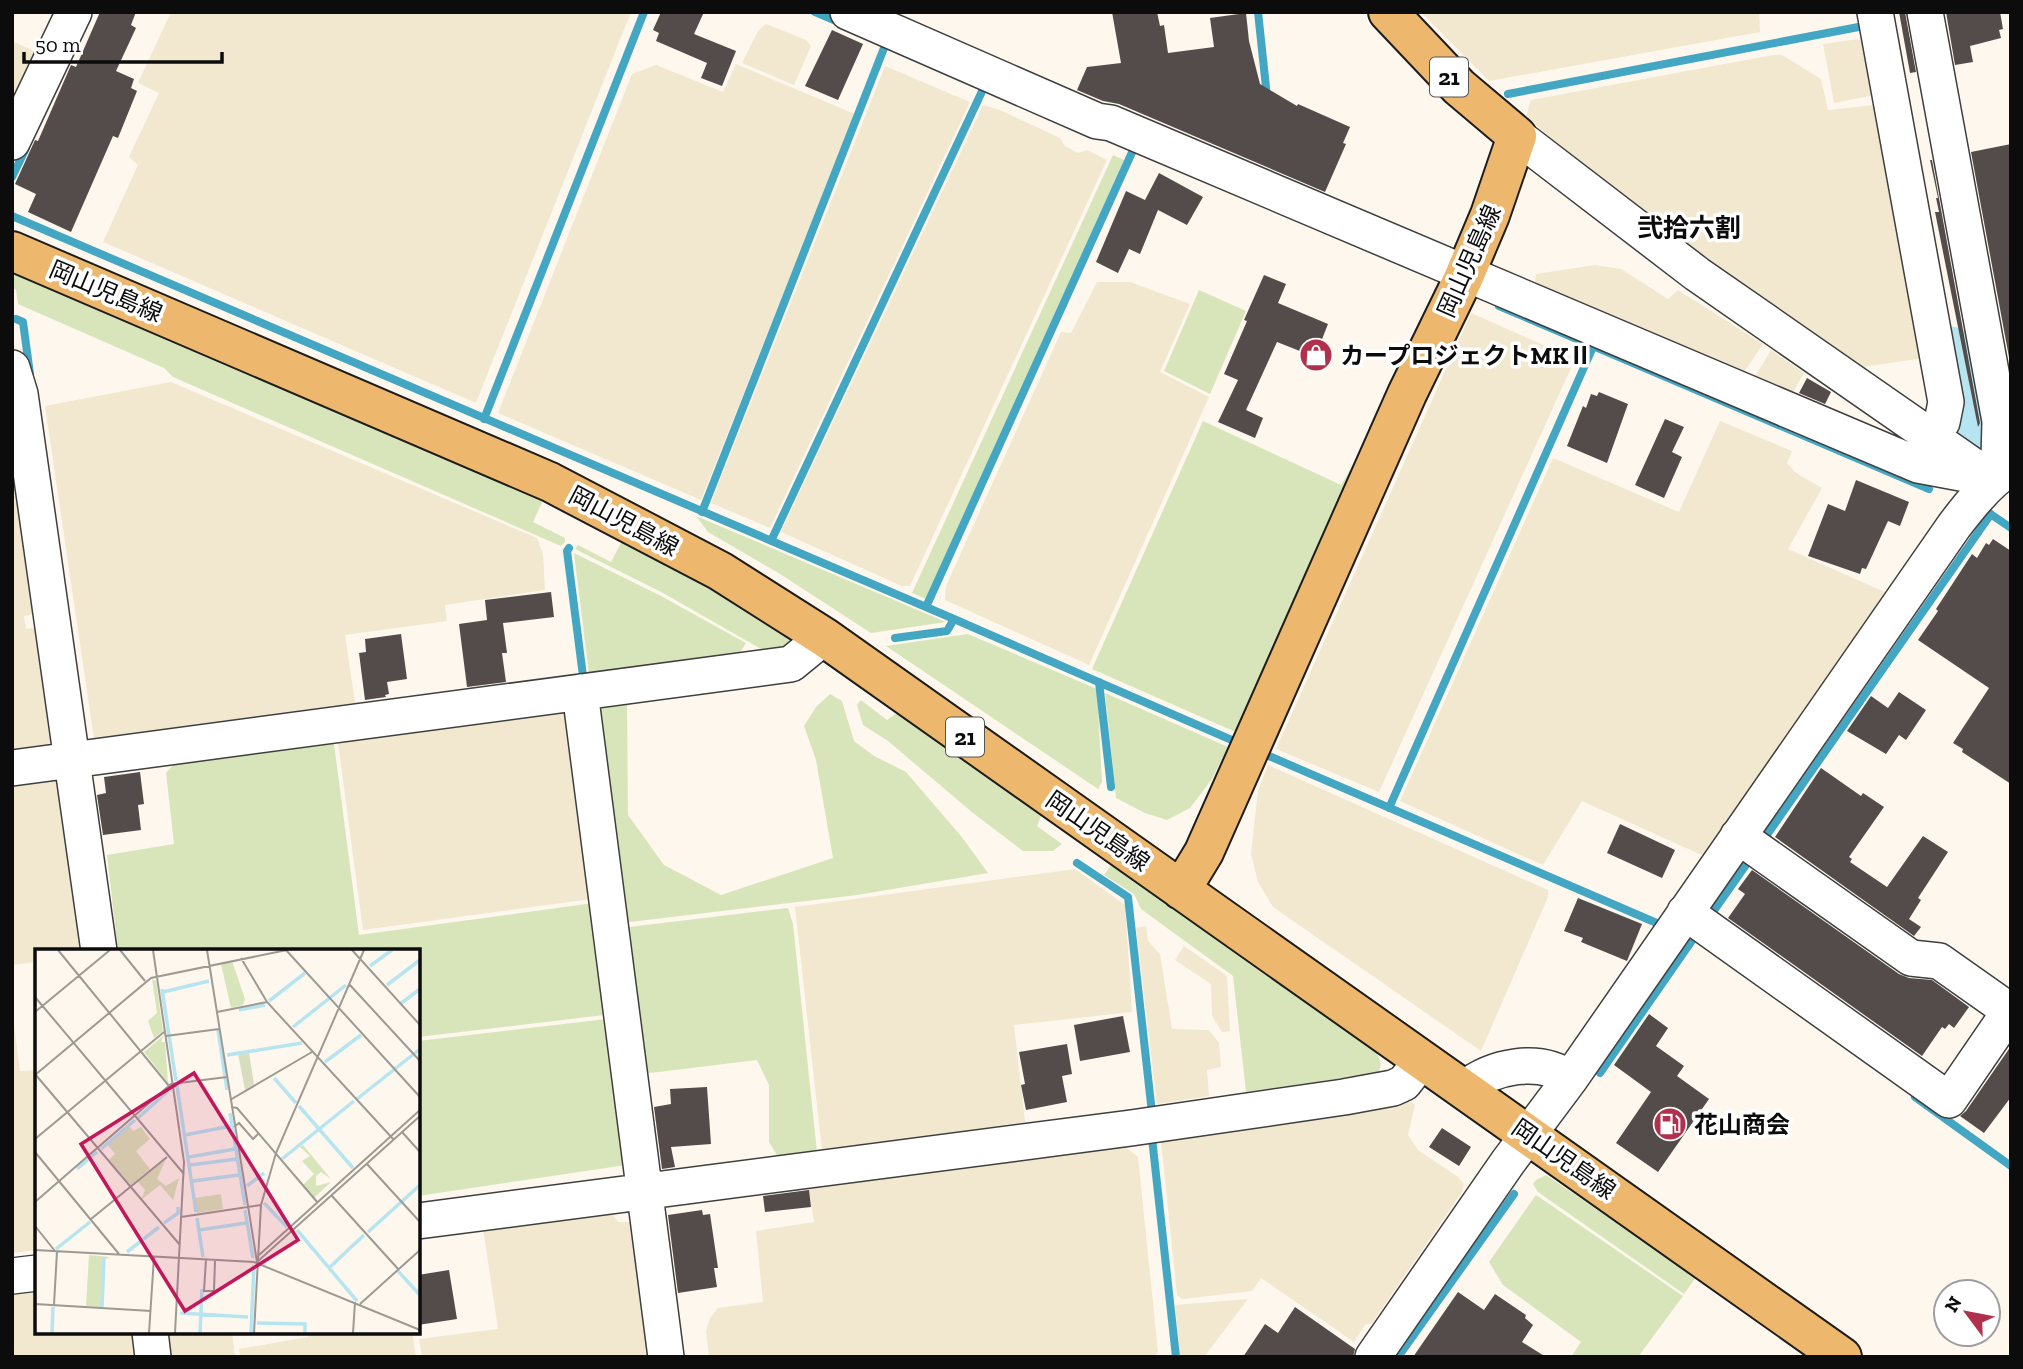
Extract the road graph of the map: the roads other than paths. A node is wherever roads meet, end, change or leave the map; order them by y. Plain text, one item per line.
1 (74, 12) edge
2 (848, 12) edge
3 (1388, 12) edge
4 (1925, 12) edge
5 (1877, 19) edge
6 (1517, 136) junction
7 (12, 142) edge
8 (12, 251) edge
9 (1461, 283) junction
10 (12, 368) edge
11 (1942, 422) dead end
12 (2005, 479) edge
13 (824, 637) junction
14 (580, 692) junction
15 (73, 760) junction
16 (12, 768) edge
17 (1750, 844) junction
18 (1181, 890) junction
19 (1696, 920) junction
20 (99, 949) edge
21 (1422, 1060) junction
22 (1570, 1079) junction
23 (1464, 1088) junction
24 (1530, 1134) junction
25 (644, 1190) junction
26 (420, 1221) edge
27 (35, 1273) edge
28 (12, 1276) edge
29 (150, 1334) edge
30 (1382, 1354) edge
31 (153, 1357) edge
32 (666, 1357) edge
33 (1842, 1357) edge

1 - 7 street
2 - 9 street
3 - 6 main road, 21
4 - 12 street
5 - 11 street
6 - 9 main road, 岡山児島線
6 - 12 street
8 - 13 main road, 岡山児島線 / 21
9 - 12 street
9 - 18 main road, 岡山児島線
10 - 15 street
12 - 17 street
13 - 14 street
13 - 18 main road, 岡山児島線 / 21
14 - 15 street
14 - 25 street
15 - 16 street
15 - 20 street
17 - 19 street
17 - 19 street
18 - 21 main road, 岡山児島線 / 21
19 - 22 street
21 - 23 main road, 岡山児島線 / 21
21 - 25 street
22 - 23 street
22 - 24 street
23 - 24 main road, 岡山児島線 / 21
24 - 30 street
24 - 33 main road, 岡山児島線 / 21
25 - 26 street
25 - 32 street
27 - 28 street
29 - 31 street

